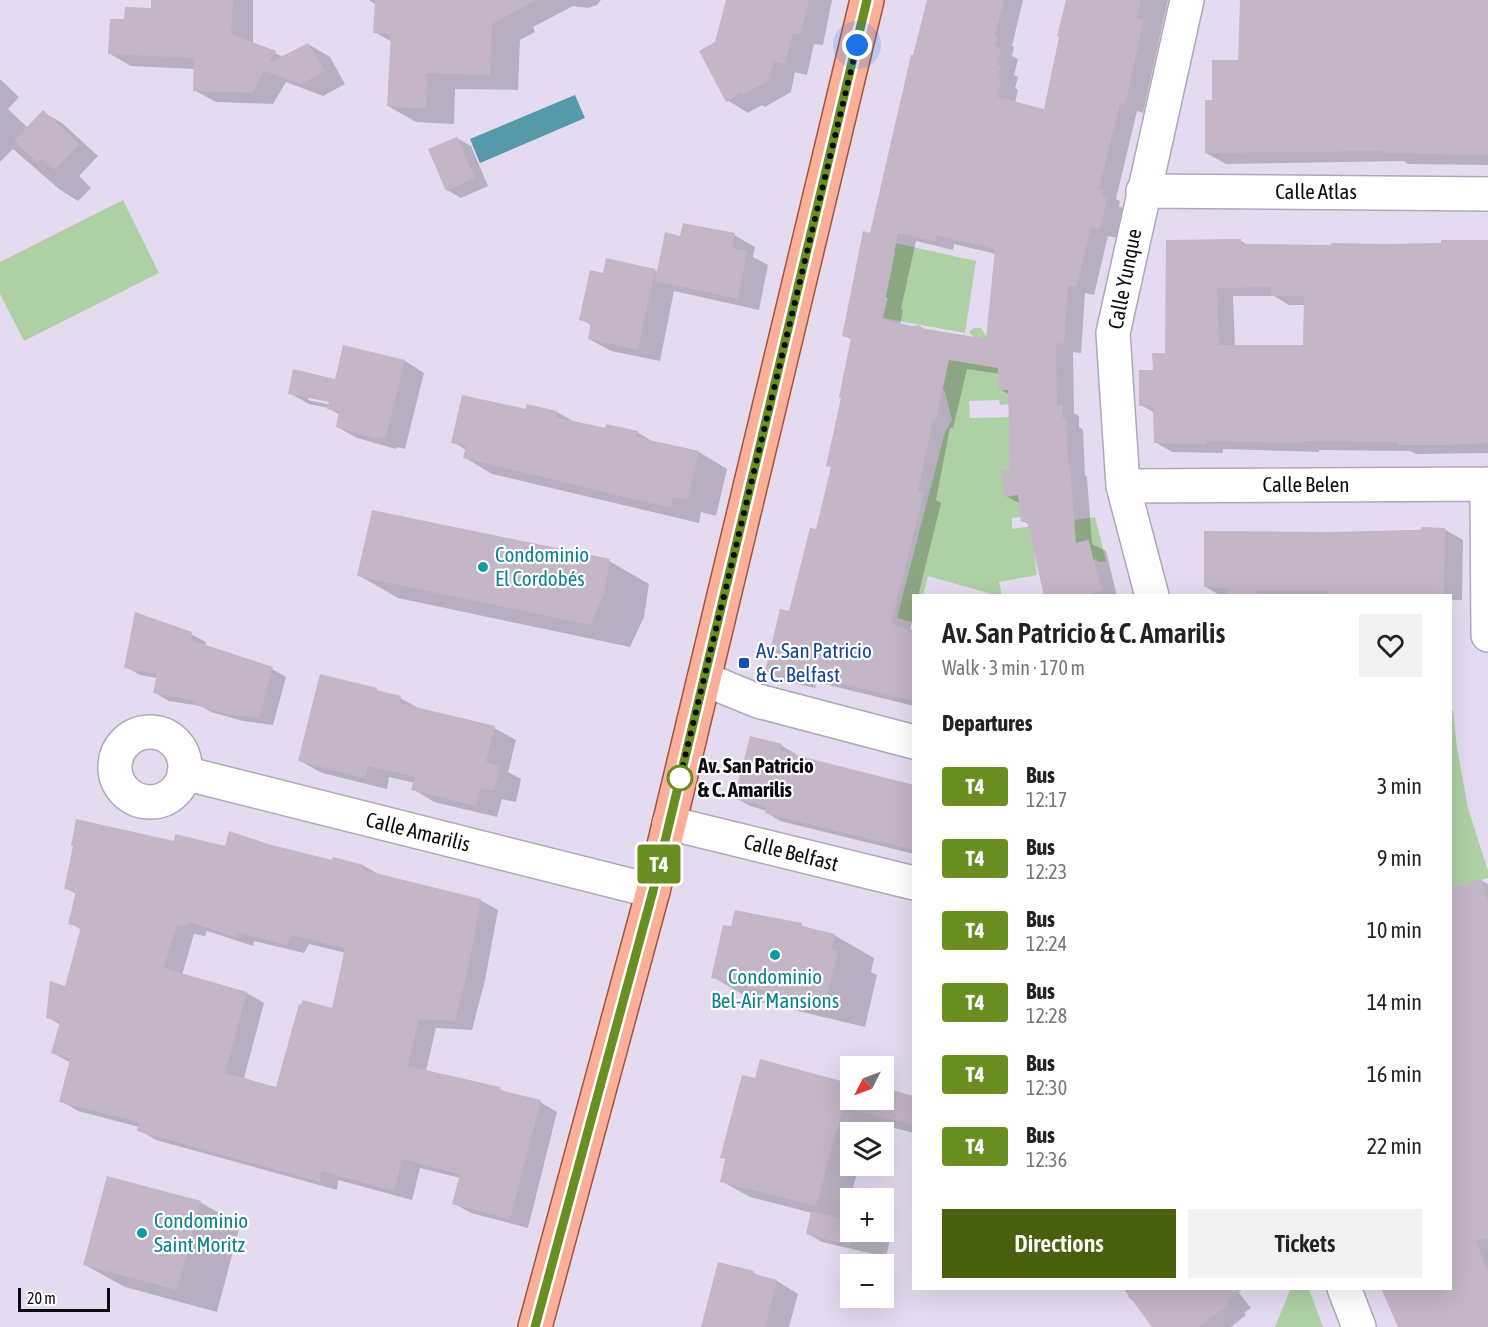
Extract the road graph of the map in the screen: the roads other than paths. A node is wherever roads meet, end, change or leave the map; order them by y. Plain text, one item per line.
1 (867, 0) edge
2 (1187, 0) edge
3 (1143, 191) junction
4 (1488, 194) edge
5 (1487, 484) edge
6 (1123, 486) junction
7 (1151, 594) edge
8 (1488, 635) edge
9 (704, 679) junction
10 (912, 741) edge
11 (184, 773) dead end
12 (669, 823) junction
13 (912, 883) edge
14 (653, 891) junction
15 (1345, 1290) edge
16 (535, 1327) edge
17 (1359, 1327) edge

1 - 9 main road
2 - 3 street, Calle Yunque
3 - 4 street, Calle Atlas
3 - 6 street, Calle Yunque
5 - 6 street, Calle Belen
5 - 8 street
6 - 7 street, Calle Yunque
9 - 10 street
9 - 12 main road
11 - 14 street, Calle Amarilis
12 - 13 street, Calle Belfast
12 - 14 main road
14 - 16 main road
15 - 17 street

